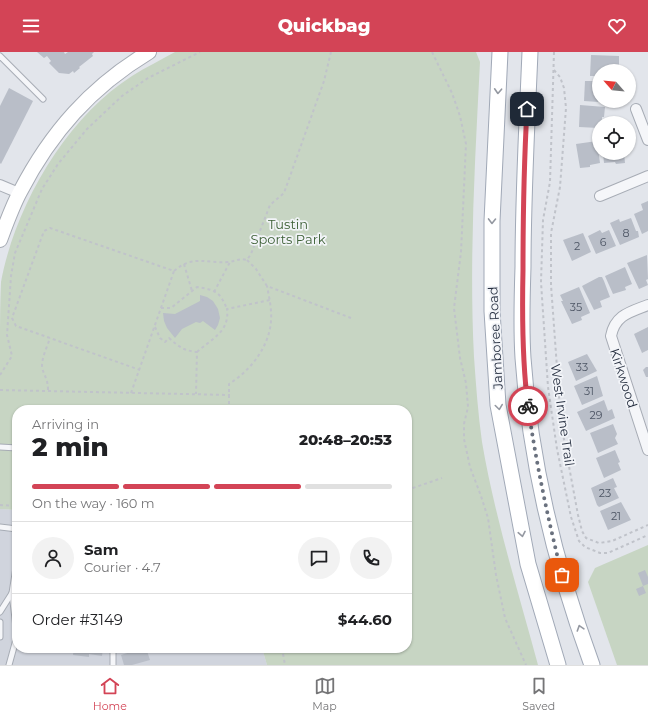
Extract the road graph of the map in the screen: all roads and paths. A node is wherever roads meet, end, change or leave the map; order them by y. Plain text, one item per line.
1 (149, 52) edge
2 (200, 52) edge
3 (331, 52) edge
4 (432, 52) edge
5 (500, 52) edge
6 (530, 52) edge
7 (554, 52) edge
8 (0, 56) edge
9 (553, 69) junction
10 (43, 99) dead end
11 (636, 109) dead end
12 (648, 140) edge
13 (648, 176) edge
14 (0, 185) edge
15 (19, 193) junction
16 (600, 196) dead end
17 (0, 240) edge
18 (247, 260) junction
19 (230, 262) junction
20 (184, 264) junction
21 (174, 271) junction
22 (267, 286) junction
23 (192, 291) junction
24 (214, 292) junction
25 (270, 300) junction
26 (648, 304) edge
27 (161, 308) junction
28 (227, 309) junction
29 (351, 318) dead end
30 (155, 326) junction
31 (50, 338) junction
32 (197, 352) junction
33 (140, 370) junction
34 (0, 375) edge
35 (0, 390) edge
36 (48, 390) junction
37 (131, 392) junction
38 (196, 394) junction
39 (230, 395) junction
40 (229, 405) edge
41 (0, 447) edge
42 (12, 448) edge
43 (648, 450) edge
44 (442, 478) dead end
45 (412, 488) edge
46 (0, 505) edge
47 (12, 506) edge
48 (648, 525) edge
49 (0, 527) edge
50 (12, 528) edge
51 (648, 536) edge
52 (12, 598) edge
53 (0, 612) edge
54 (0, 622) edge
55 (0, 637) edge
56 (12, 653) edge
57 (113, 653) edge
58 (283, 653) edge
59 (9, 665) edge
60 (113, 665) edge
61 (285, 665) edge
62 (526, 665) edge
63 (558, 665) edge
64 (592, 665) edge

1 - 15 street
2 - 34 path
3 - 18 path
4 - 62 path
5 -> 63 main road, Jamboree Road
64 -> 6 main road, Jamboree Road
7 - 9 path, West Irvine Trail
8 - 10 lane
9 - 48 path, West Irvine Trail
9 - 51 path, West Irvine Trail
11 - 12 street
13 - 16 street
14 - 15 street
15 - 17 street
18 - 19 path
18 - 22 path
19 - 20 path
19 - 24 path
20 - 21 path
20 - 23 path
21 - 27 path
21 - 31 path
22 - 25 path
22 - 29 path
23 - 24 path
23 - 27 path
24 - 28 path
25 - 28 path
25 - 39 path
26 - 43 street, Kirkwood
27 - 30 path
28 - 32 path
30 - 32 path
30 - 33 path
31 - 33 path
31 - 36 path
32 - 38 path
33 - 37 path
35 - 36 path
36 - 37 path
37 - 38 path
38 - 39 path
39 - 40 path
41 - 42 lane
44 - 45 path
46 - 47 path
49 - 50 lane
52 - 53 lane
54 - 55 lane
56 - 59 lane
57 - 60 lane
58 - 61 path

